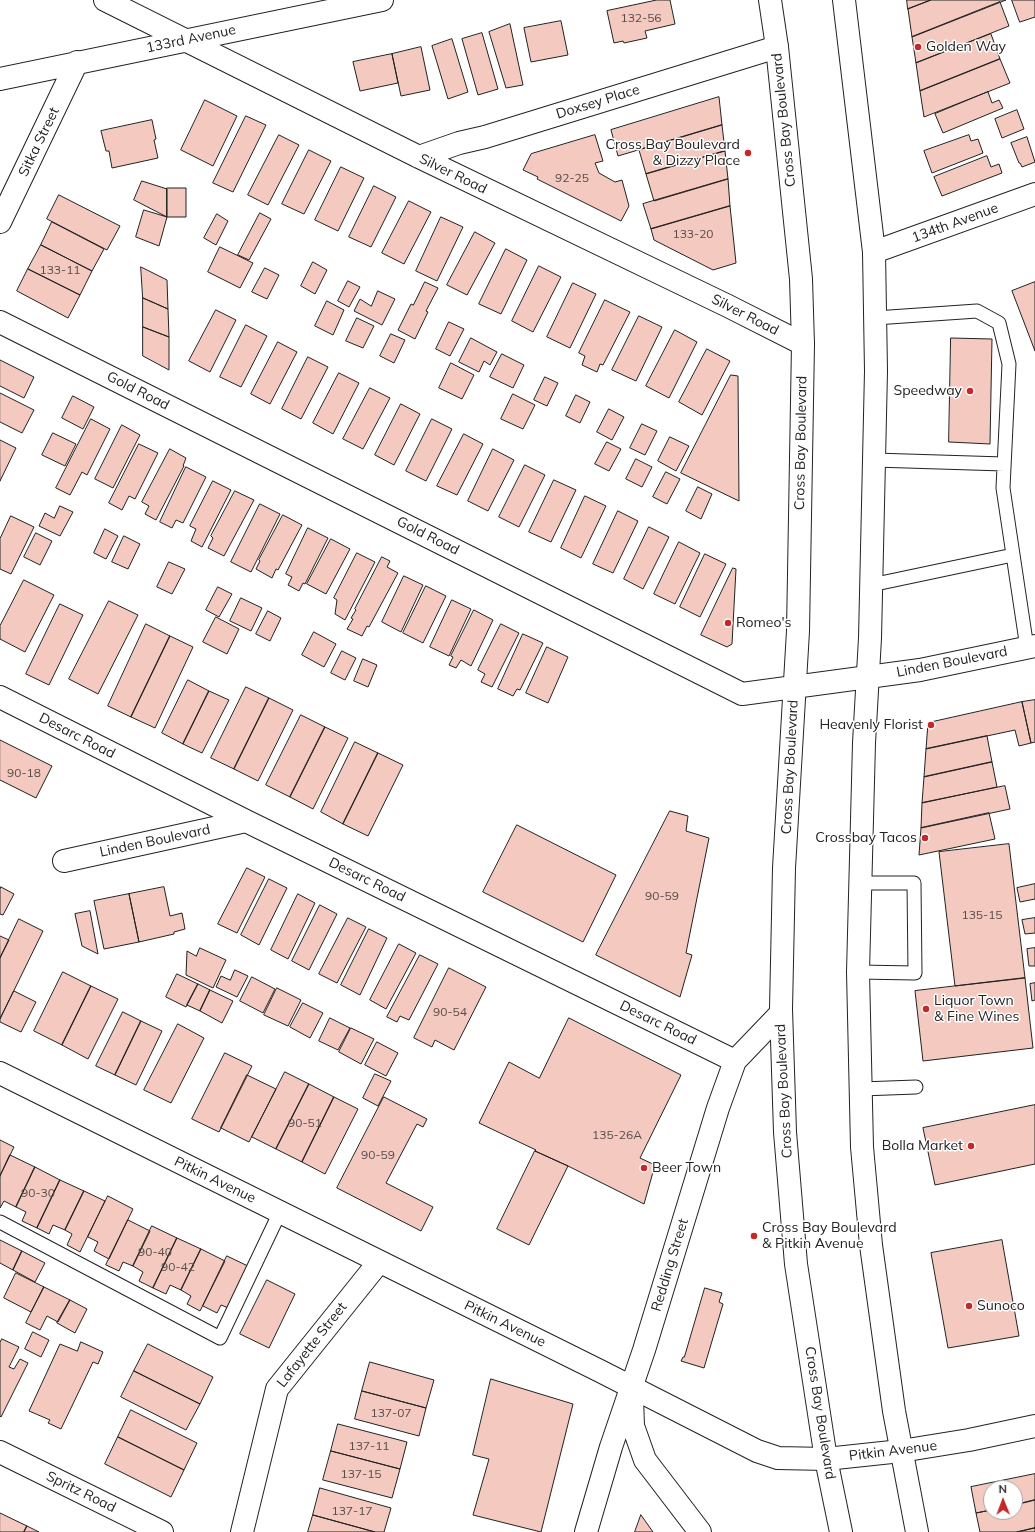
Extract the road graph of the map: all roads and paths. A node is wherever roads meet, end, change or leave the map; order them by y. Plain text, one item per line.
1 (105, 0) edge
2 (382, 0) edge
3 (770, 0) edge
4 (844, 0) edge
5 (186, 41) junction
6 (777, 47) junction
7 (77, 62) junction
8 (0, 79) edge
9 (419, 157) junction
10 (1035, 194) edge
11 (0, 222) edge
12 (874, 252) junction
13 (875, 318) junction
14 (0, 322) edge
15 (803, 344) junction
16 (874, 460) junction
17 (1004, 464) junction
18 (1013, 555) junction
19 (871, 585) junction
20 (1031, 647) edge
21 (868, 676) junction
22 (795, 686) junction
23 (0, 697) edge
24 (246, 821) junction
25 (64, 861) dead end
26 (861, 883) junction
27 (858, 972) junction
28 (781, 1013) junction
29 (735, 1061) junction
30 (2, 1079) edge
31 (916, 1087) dead end
32 (861, 1090) junction
33 (280, 1212) junction
34 (0, 1222) edge
35 (379, 1262) junction
36 (631, 1387) junction
37 (1035, 1426) edge
38 (901, 1451) junction
39 (0, 1452) edge
40 (826, 1459) junction
41 (162, 1532) edge
42 (242, 1532) edge
43 (586, 1532) edge
44 (700, 1532) edge
45 (841, 1532) edge
46 (917, 1532) edge

1 - 5 street, Silver Road
2 - 5 street, 133rd Avenue
3 - 6 street, Cross Bay Boulevard
4 - 12 street
5 - 7 street, 133rd Avenue
5 - 9 street, Silver Road
6 - 9 street, Doxsey Place
6 - 15 street, Cross Bay Boulevard
7 - 8 street, 133rd Avenue
7 - 11 street, Sitka Street
9 - 15 street, Silver Road
10 - 12 street, 134th Avenue
12 - 13 street
13 - 16 street
13 - 17 lane
14 - 22 street, Gold Road
15 - 22 street, Cross Bay Boulevard
16 - 17 lane
16 - 19 street
17 - 18 lane
18 - 19 lane
18 - 20 lane
19 - 21 street
20 - 21 street, Linden Boulevard
21 - 22 street, Gold Road
21 - 26 street
22 - 28 street, Cross Bay Boulevard
23 - 24 street, Desarc Road
24 - 25 street, Linden Boulevard
24 - 29 street, Desarc Road
26 - 27 street
26 - 27 lane
27 - 32 street
28 - 29 street, Redding Street
28 - 40 street, Cross Bay Boulevard
29 - 36 street, Redding Street
30 - 33 street, Pitkin Avenue
31 - 32 lane
32 - 38 street
33 - 34 lane
33 - 35 street, Pitkin Avenue
35 - 36 street, Pitkin Avenue
35 - 42 street, Lafayette Street
36 - 40 street, Pitkin Avenue
36 - 43 street, Redding Street
36 - 44 street
37 - 38 street, Pitkin Avenue
38 - 40 street, Pitkin Avenue
38 - 46 street
39 - 41 street, Spritz Road
40 - 45 street, Cross Bay Boulevard

